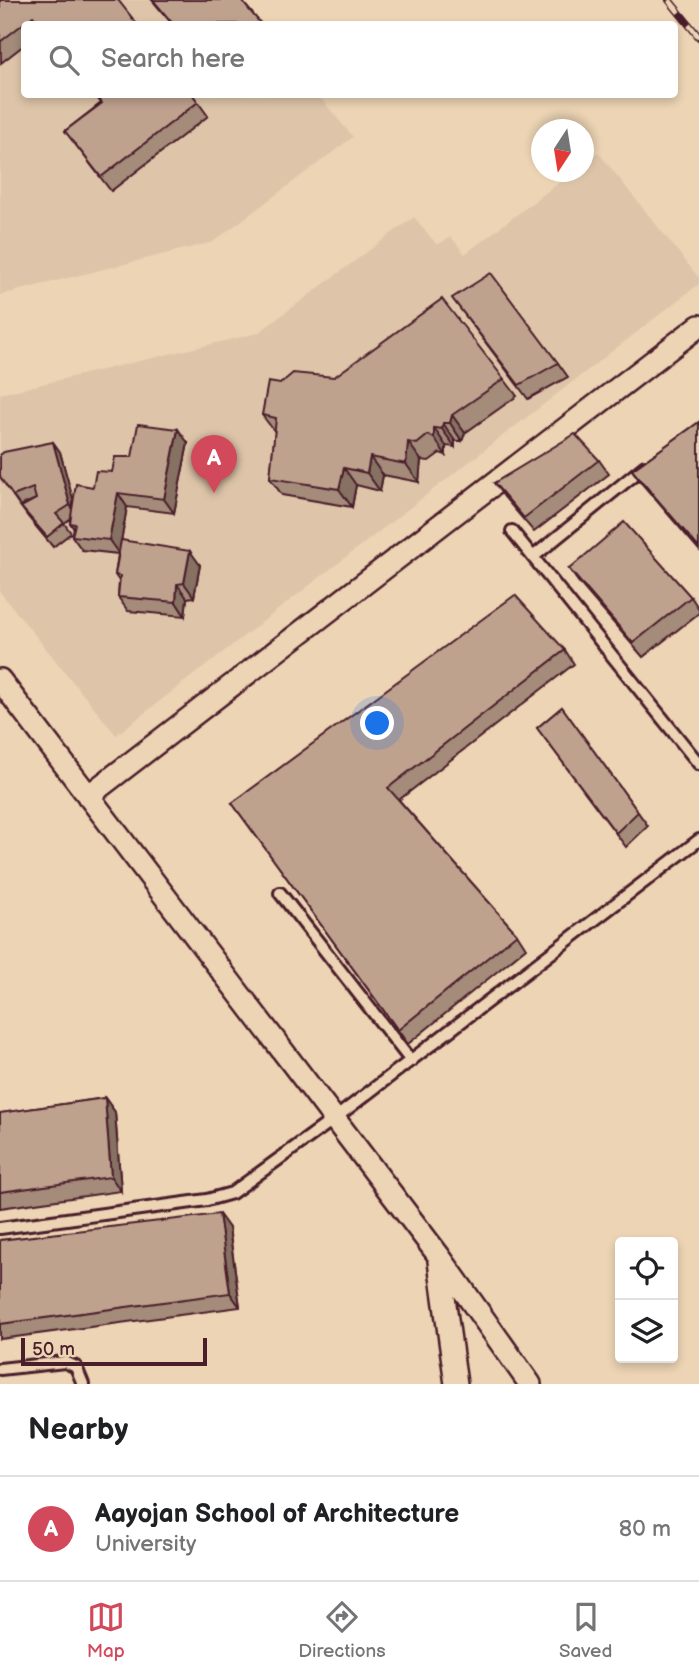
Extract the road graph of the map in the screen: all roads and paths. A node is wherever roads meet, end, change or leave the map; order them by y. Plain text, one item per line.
1 (699, 326) edge
2 (658, 456) edge
3 (512, 531) dead end
4 (533, 557) junction
5 (0, 680) edge
6 (699, 764) edge
7 (88, 796) junction
8 (699, 839) edge
9 (279, 893) dead end
10 (411, 1061) junction
11 (334, 1119) junction
12 (0, 1228) edge
13 (439, 1256) junction
14 (0, 1369) edge
15 (83, 1384) edge
16 (456, 1384) edge
17 (530, 1384) edge

1 - 7 street
2 - 4 lane
3 - 4 lane
4 - 6 lane
5 - 7 street
7 - 11 street
8 - 10 lane
9 - 10 lane
10 - 11 lane
11 - 12 lane
11 - 13 street
13 - 16 street
13 - 17 street
14 - 15 lane

